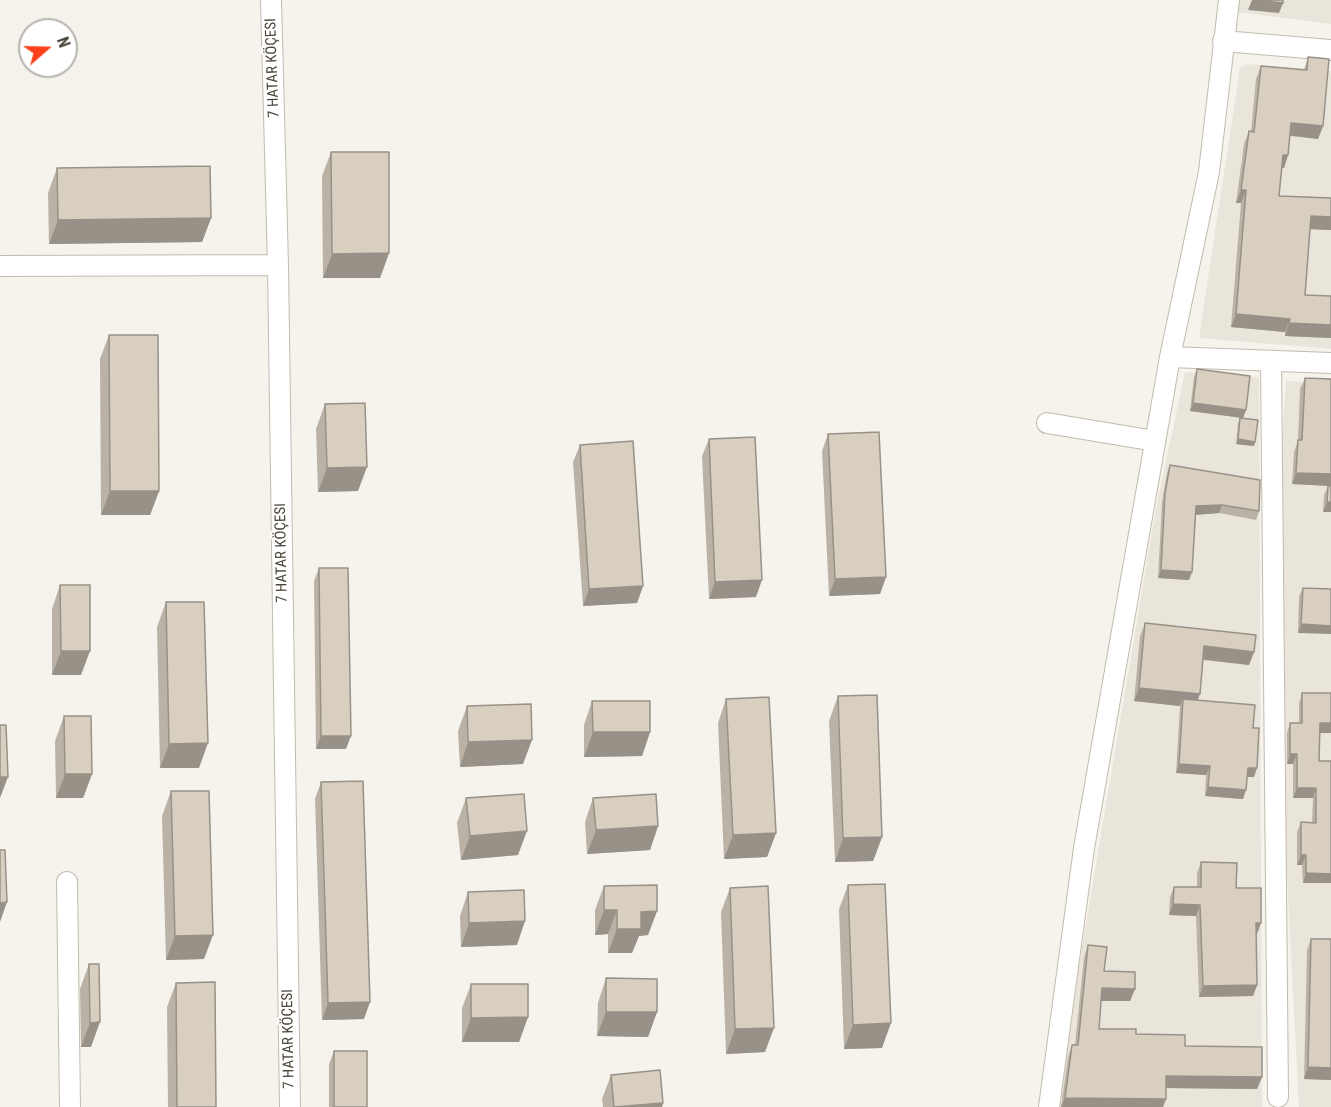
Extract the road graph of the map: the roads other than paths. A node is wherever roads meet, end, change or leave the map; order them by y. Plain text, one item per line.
1 (271, 0) edge
2 (1229, 0) edge
3 (1223, 41) junction
4 (1331, 50) edge
5 (278, 265) junction
6 (0, 266) edge
7 (1170, 357) junction
8 (1271, 361) junction
9 (1331, 363) edge
10 (1047, 423) dead end
11 (1155, 441) junction
12 (67, 882) dead end
13 (1278, 1097) dead end
14 (70, 1107) edge
15 (290, 1107) edge
16 (1049, 1107) edge

1 - 5 street, 7 HATAR KÖÇESI
2 - 3 street
3 - 4 street
3 - 7 street
5 - 6 street
5 - 15 street, 7 HATAR KÖÇESI
7 - 8 street
7 - 11 street
8 - 9 street
8 - 13 street
10 - 11 street
11 - 16 street
12 - 14 street

